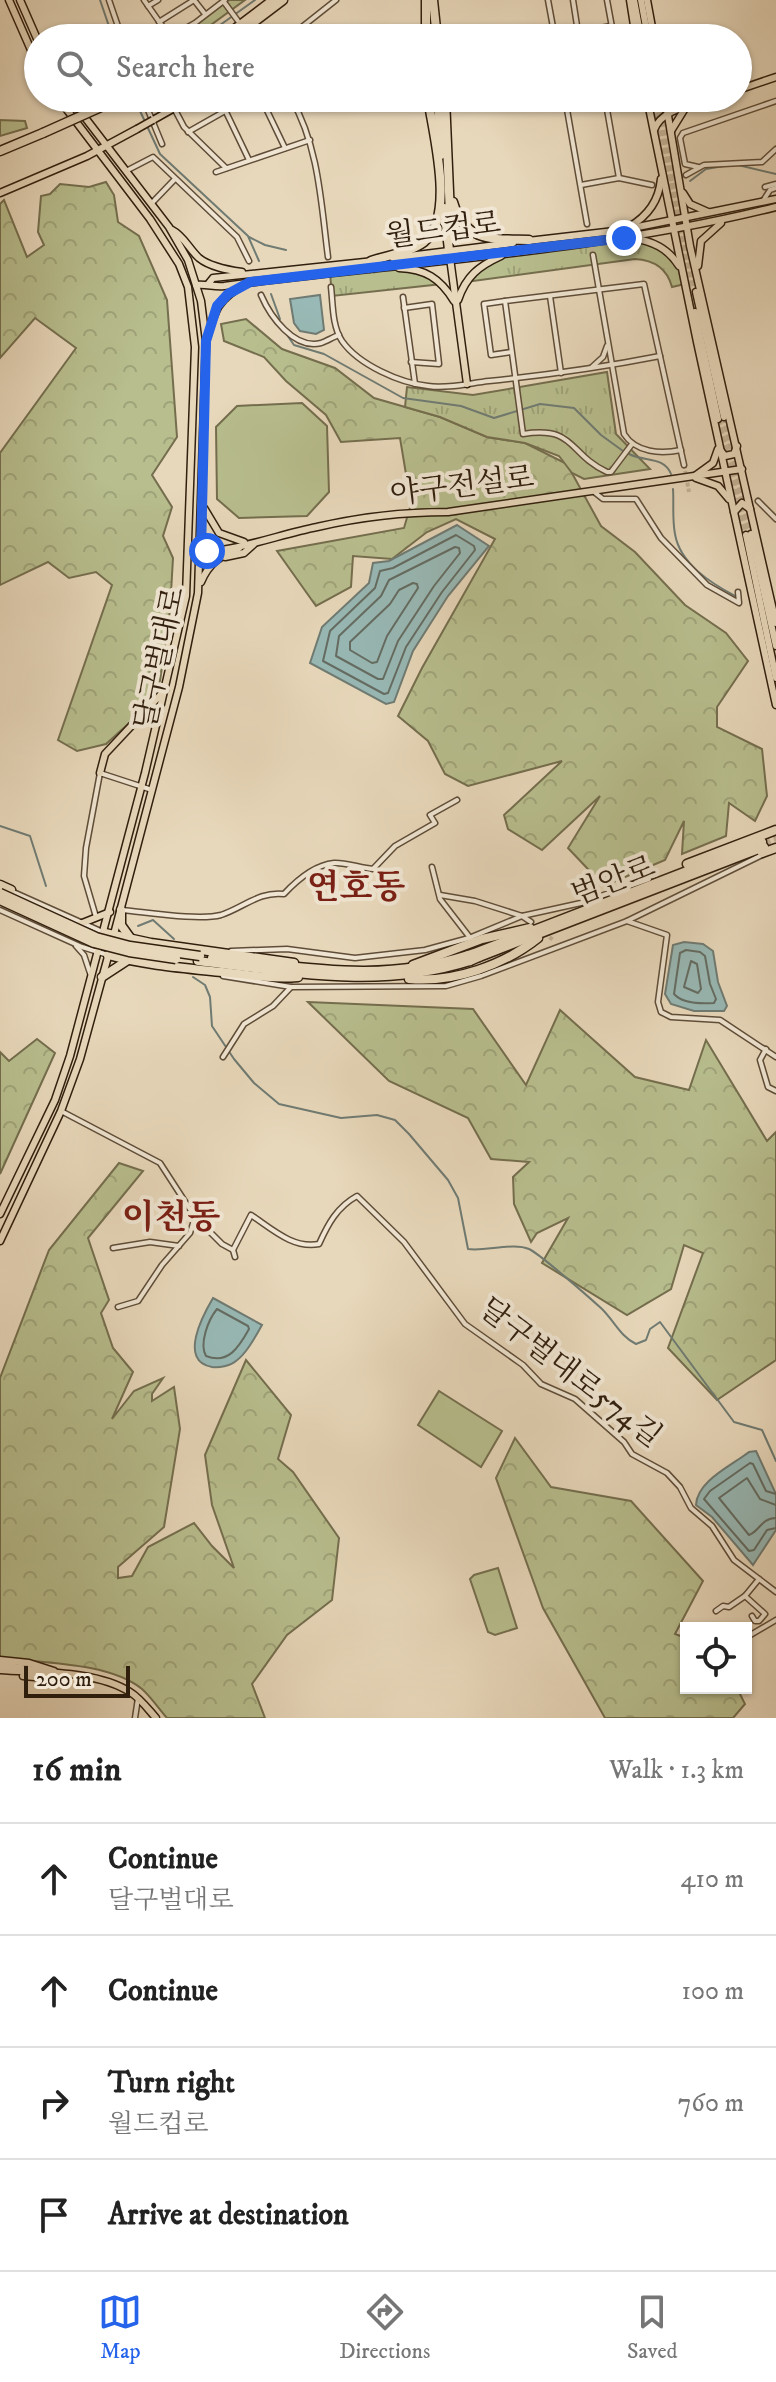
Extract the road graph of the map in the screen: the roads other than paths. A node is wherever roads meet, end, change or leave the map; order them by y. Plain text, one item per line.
1 (9, 0) edge
2 (20, 0) edge
3 (109, 0) edge
4 (144, 0) edge
5 (158, 0) edge
6 (194, 0) edge
7 (273, 0) edge
8 (283, 0) edge
9 (336, 0) edge
10 (548, 0) edge
11 (573, 0) edge
12 (607, 0) edge
13 (632, 0) edge
14 (644, 0) edge
15 (224, 1) edge
16 (430, 1) edge
17 (148, 6) junction
18 (205, 15) junction
19 (238, 21) dead end
20 (159, 22) joint
21 (31, 24) edge
22 (117, 24) edge
23 (192, 24) edge
24 (241, 24) edge
25 (251, 24) edge
26 (306, 24) edge
27 (428, 24) edge
28 (433, 24) edge
29 (552, 24) edge
30 (577, 24) edge
31 (611, 24) edge
32 (636, 24) edge
33 (648, 24) edge
34 (24, 34) edge
35 (776, 77) edge
36 (752, 85) edge
37 (776, 101) edge
38 (752, 109) edge
39 (70, 112) edge
40 (79, 112) edge
41 (79, 112) edge
42 (86, 112) edge
43 (149, 112) edge
44 (167, 112) edge
45 (176, 112) edge
46 (223, 112) edge
47 (225, 112) edge
48 (268, 112) edge
49 (297, 112) edge
50 (430, 112) edge
51 (439, 112) edge
52 (446, 112) edge
53 (568, 112) edge
54 (607, 112) edge
55 (657, 112) edge
56 (673, 112) edge
57 (682, 112) edge
58 (744, 112) edge
59 (667, 114) junction
60 (41, 130) junction
61 (188, 132) junction
62 (670, 133) junction
63 (654, 134) junction
64 (310, 140) junction
65 (162, 144) dead end
66 (0, 148) edge
67 (285, 148) junction
68 (102, 149) junction
69 (776, 149) edge
70 (249, 160) junction
71 (698, 167) junction
72 (226, 168) junction
73 (125, 171) junction
74 (661, 171) junction
75 (216, 172) dead end
76 (686, 175) tunnel mouth
77 (619, 178) junction
78 (174, 180) junction
79 (678, 181) junction
80 (581, 185) junction
81 (652, 185) tunnel mouth
82 (776, 186) edge
83 (765, 187) dead end
84 (449, 190) junction
85 (0, 193) edge
86 (681, 196) junction
87 (668, 199) junction
88 (768, 200) edge
89 (151, 204) junction
90 (776, 207) edge
91 (715, 212) junction
92 (685, 219) junction
93 (726, 219) junction
94 (672, 221) junction
95 (587, 224) tunnel mouth
96 (686, 227) junction
97 (674, 229) junction
98 (171, 230) junction
99 (624, 234) junction
100 (448, 235) junction
101 (529, 240) junction
102 (690, 246) junction
103 (677, 249) junction
104 (510, 252) junction
105 (449, 255) junction
106 (593, 255) tunnel mouth
107 (328, 257) dead end
108 (249, 261) dead end
109 (375, 264) junction
110 (249, 273) junction
111 (697, 273) junction
112 (230, 276) junction
113 (683, 278) junction
114 (250, 282) junction
115 (209, 283) junction
116 (197, 285) junction
117 (224, 286) junction
118 (188, 287) junction
119 (331, 287) dead end
120 (598, 288) junction
121 (693, 292) tunnel mouth
122 (261, 295) dead end
123 (550, 295) junction
124 (403, 297) dead end
125 (505, 301) junction
126 (404, 308) junction
127 (457, 308) junction
128 (339, 335) junction
129 (206, 341) junction
130 (607, 343) junction
131 (512, 352) junction
132 (660, 356) junction
133 (411, 362) junction
134 (611, 366) junction
135 (586, 370) junction
136 (561, 373) junction
137 (516, 378) junction
138 (415, 384) junction
139 (467, 384) junction
140 (721, 418) tunnel mouth
141 (718, 439) junction
142 (632, 444) junction
143 (737, 446) junction
144 (681, 450) junction
145 (721, 451) junction
146 (684, 465) tunnel mouth
147 (742, 469) junction
148 (726, 472) junction
149 (692, 478) junction
150 (592, 491) junction
151 (758, 501) dead end
152 (202, 503) junction
153 (750, 509) junction
154 (733, 510) junction
155 (776, 519) edge
156 (253, 543) junction
157 (188, 552) junction
158 (201, 552) junction
159 (198, 589) junction
160 (738, 592) dead end
161 (776, 623) edge
162 (776, 646) edge
163 (776, 678) edge
164 (165, 690) junction
165 (776, 705) edge
166 (100, 773) junction
167 (141, 787) junction
168 (152, 790) junction
169 (457, 800) dead end
170 (776, 830) edge
171 (769, 845) edge
172 (432, 867) dead end
173 (649, 879) junction
174 (0, 883) edge
175 (11, 890) joint
176 (0, 893) edge
177 (439, 894) junction
178 (0, 900) edge
179 (0, 910) edge
180 (121, 910) junction
181 (110, 912) junction
182 (588, 912) junction
183 (522, 916) junction
184 (65, 917) junction
185 (96, 917) junction
186 (627, 921) junction
187 (78, 922) junction
188 (531, 922) dead end
189 (545, 929) junction
190 (45, 930) junction
191 (109, 934) junction
192 (131, 940) junction
193 (553, 940) tunnel mouth
194 (72, 943) junction
195 (561, 945) junction
196 (217, 951) junction
197 (473, 951) junction
198 (104, 954) junction
199 (199, 959) junction
200 (128, 960) junction
201 (185, 968) junction
202 (318, 972) junction
203 (478, 973) junction
204 (392, 975) junction
205 (102, 977) junction
206 (291, 987) junction
207 (85, 1008) junction
208 (766, 1049) junction
209 (225, 1056) dead end
210 (776, 1057) edge
211 (776, 1091) edge
212 (61, 1111) junction
213 (0, 1214) edge
214 (195, 1217) junction
215 (0, 1241) edge
216 (179, 1246) junction
217 (113, 1248) dead end
218 (233, 1250) junction
219 (235, 1257) dead end
220 (118, 1307) dead end
221 (759, 1579) junction
222 (776, 1592) edge
223 (745, 1596) junction
224 (716, 1611) dead end
225 (752, 1616) dead end
226 (776, 1620) edge
227 (759, 1621) junction
228 (763, 1627) junction
229 (752, 1634) edge
230 (0, 1667) edge
231 (29, 1668) junction
232 (60, 1674) junction
233 (138, 1698) junction
234 (135, 1718) edge
235 (156, 1718) edge

1 - 34 main road
2 - 21 main road
3 - 22 street
4 - 17 street
5 - 17 street
6 - 18 street
6 - 20 street
7 - 24 highway
8 - 25 highway
9 - 26 street
10 - 29 street
11 - 30 street
12 - 31 street
13 - 32 main road
14 - 33 main road
15 - 18 street
15 - 19 street
16 - 27 highway
16 - 28 highway
17 - 20 street
18 - 23 street
35 - 36 main road
37 - 38 street
39 - 68 main road, 달구벌대로
40 - 68 main road, 달구벌대로
41 - 60 highway, bridge
42 - 60 highway, bridge
43 - 65 street
44 - 68 main road, bridge
45 - 61 street
46 - 61 street
47 - 70 street
48 - 67 street
49 - 64 street
50 - 109 highway
51 - 100 highway
52 - 84 highway
53 - 80 street
54 - 77 street
55 - 63 main road
56 - 59 main road
57 - 62 main road
58 - 71 street
59 - 62 main road
59 - 63 main road
60 - 66 highway
61 - 72 street
62 - 79 main road
63 - 74 main road
64 - 67 street
64 - 107 street
67 - 70 street
68 - 73 main road, 달구벌대로
68 - 85 main road
68 - 118 main road, 달구벌대로
69 - 71 street
70 - 72 street
71 - 76 street
72 - 75 street
73 - 78 street
73 - 89 main road, 달구벌대로
74 - 87 main road
74 - 99 main road
77 - 80 street
77 - 81 street
78 - 89 street
78 - 108 street
79 - 86 main road
79 - 91 main road
80 - 95 street
82 - 83 street
82 - 88 street
84 - 100 highway
84 - 101 highway
86 - 87 main road
86 - 92 main road
87 - 94 main road
88 - 91 main road, 월드컵로
89 - 98 main road, 달구벌대로
90 - 93 main road, 월드컵로
91 - 92 main road, 월드컵로
92 - 94 main road, 월드컵로
92 - 96 main road
93 - 96 main road, 월드컵로
93 - 111 main road
94 - 97 main road
94 - 99 main road, 월드컵로
96 - 97 main road, 월드컵로
96 - 102 main road
97 - 99 main road, 월드컵로
97 - 103 main road
98 - 110 main road
98 - 116 main road, 달구벌대로
99 - 101 main road, 월드컵로
99 - 104 main road, 월드컵로
99 - 113 main road
100 - 105 highway
101 - 105 main road, 월드컵로
102 - 103 main road
102 - 111 main road
103 - 113 main road
104 - 105 main road, 월드컵로
104 - 127 main road
105 - 109 main road, 월드컵로
105 - 127 main road
106 - 120 street
109 - 110 main road, 월드컵로
109 - 114 main road, 월드컵로
109 - 127 main road
110 - 112 main road, 월드컵로
111 - 143 main road
112 - 115 main road, 월드컵로
112 - 117 main road
113 - 141 main road
114 - 117 main road, 월드컵로
114 - 129 main road
115 - 116 main road, 월드컵로
115 - 117 main road, 월드컵로
116 - 118 main road, 월드컵로
116 - 129 main road, 달구벌대로
118 - 157 main road, 달구벌대로
119 - 128 street
120 - 123 street
120 - 130 street
120 - 132 street
121 - 140 main road
122 - 128 street
123 - 125 street
123 - 136 street
124 - 126 street
125 - 131 street
125 - 131 street
126 - 133 street
126 - 133 street
127 - 139 main road
128 - 138 street
129 - 152 main road, 달구벌대로
130 - 134 street
130 - 135 street
131 - 137 street
132 - 134 street
132 - 144 street
133 - 138 street
134 - 135 street
134 - 142 street
135 - 136 street
136 - 137 street
137 - 139 street
137 - 142 street
138 - 139 street
141 - 145 main road
141 - 149 main road
142 - 144 street
143 - 145 main road
143 - 147 main road
144 - 146 street
145 - 148 main road
147 - 148 main road, 야구전설로
147 - 153 main road
148 - 149 main road, 야구전설로
148 - 154 main road
149 - 150 main road, 야구전설로
149 - 154 main road
150 - 156 main road, 야구전설로
150 - 160 street
151 - 155 street
152 - 156 main road
152 - 158 main road, 달구벌대로
153 - 154 main road
153 - 161 main road
154 - 165 main road
156 - 158 main road, 야구전설로
156 - 159 main road
157 - 158 main road, 야구전설로
157 - 164 main road, 달구벌대로
158 - 159 main road, 달구벌대로
159 - 168 main road, 달구벌대로
162 - 163 main road
164 - 166 main road
164 - 167 main road, 달구벌대로
166 - 167 street
166 - 185 street
167 - 168 street
167 - 181 main road, 달구벌대로
168 - 180 main road, 달구벌대로
169 - 180 street
170 - 171 highway
171 - 173 highway
171 - 182 highway, 범안로
171 - 186 street
172 - 177 street
173 - 182 highway
173 - 183 street
174 - 175 highway
175 - 184 street
176 - 199 highway, bridge
177 - 183 street
177 - 197 street
178 - 199 highway, bridge
179 - 190 street
180 - 191 main road, 달구벌대로
180 - 192 highway
181 - 185 main road
181 - 191 main road, 달구벌대로
182 - 189 highway, 범안로
183 - 188 street
183 - 197 street
184 - 187 street
184 - 190 street
185 - 187 main road
186 - 195 street
186 - 208 street
187 - 191 street
187 - 194 street
189 - 197 highway, 범안로
189 - 197 highway
189 - 203 highway
190 - 194 street
191 - 192 highway
191 - 198 main road, 달구벌대로
192 - 196 highway
193 - 195 street
194 - 198 street
194 - 207 street
195 - 203 street
196 - 197 street
196 - 202 highway
197 - 203 street
197 - 204 highway
197 - 204 highway, 범안로
198 - 200 highway
198 - 205 main road, 달구벌대로
198 - 207 main road, 달구벌대로
199 - 202 highway, 범안로
200 - 201 highway
200 - 205 highway
201 - 202 highway
201 - 206 street
202 - 204 highway, 범안로
203 - 204 highway
203 - 206 street
205 - 212 main road, 달구벌대로
206 - 209 street
207 - 213 main road, 달구벌대로
208 - 210 street
208 - 211 street
212 - 214 street
212 - 215 main road, 달구벌대로
214 - 216 street
214 - 218 street
216 - 217 street
216 - 220 street
218 - 219 street
218 - 221 street, 달구벌대로574길
221 - 222 street, 달구벌대로574길
221 - 223 street
223 - 224 street
223 - 227 street
225 - 227 street
226 - 228 street
227 - 228 street
228 - 229 street
230 - 231 main road
230 - 232 main road
231 - 232 main road
231 - 232 main road
232 - 233 main road
233 - 234 street
233 - 235 main road

